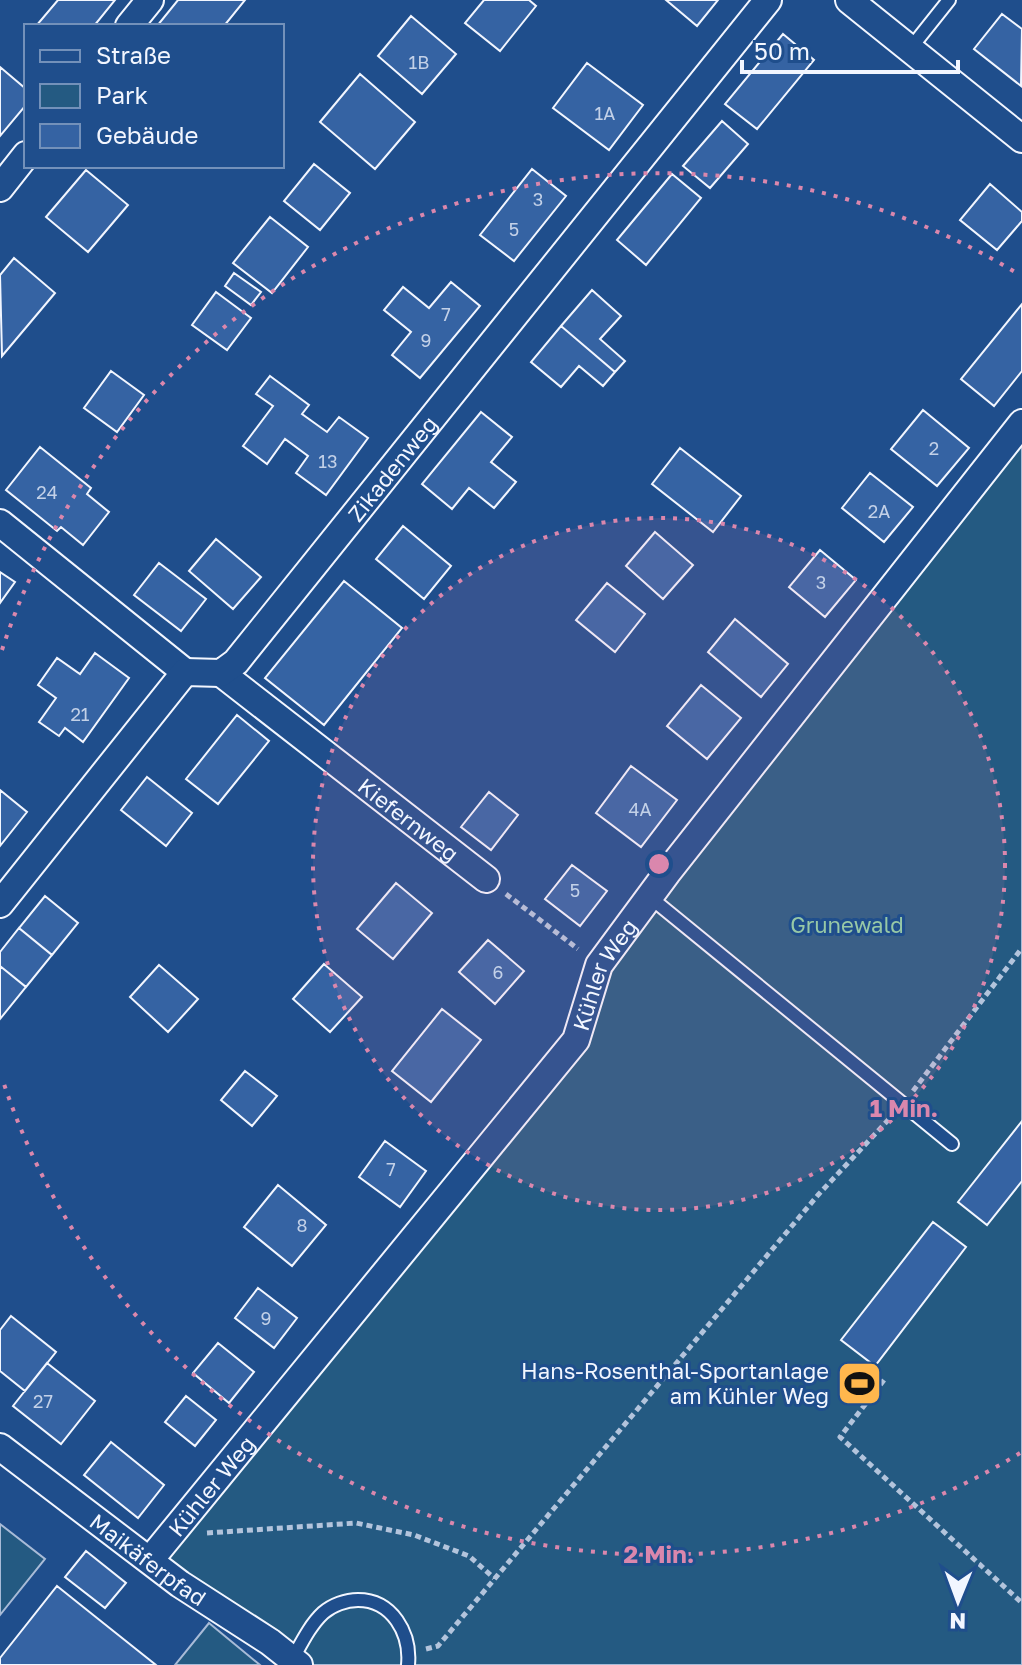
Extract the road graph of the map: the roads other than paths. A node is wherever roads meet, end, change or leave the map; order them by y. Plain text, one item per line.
1 (150, 0) edge
2 (768, 0) edge
3 (849, 0) edge
4 (949, 0) edge
5 (131, 24) edge
6 (910, 49) junction
7 (1022, 139) edge
8 (24, 158) edge
9 (0, 188) edge
10 (1022, 423) edge
11 (0, 523) edge
12 (185, 672) junction
13 (221, 673) junction
14 (486, 879) road end
15 (651, 898) junction
16 (0, 904) edge
17 (952, 1144) dead end
18 (0, 1447) edge
19 (150, 1560) junction
20 (408, 1659) edge
21 (296, 1662) edge

1 - 5 street
2 - 13 street, Zikadenweg
3 - 6 street
4 - 6 lane
6 - 7 street
8 - 9 street
10 - 15 street, Kühler Weg
11 - 12 street
12 - 13 street
12 - 16 street
13 - 14 street, Kiefernweg
15 - 17 lane
15 - 19 street, Kühler Weg
18 - 19 street, Maikäferpfad
19 - 21 street, Maikäferpfad
20 - 21 lane

